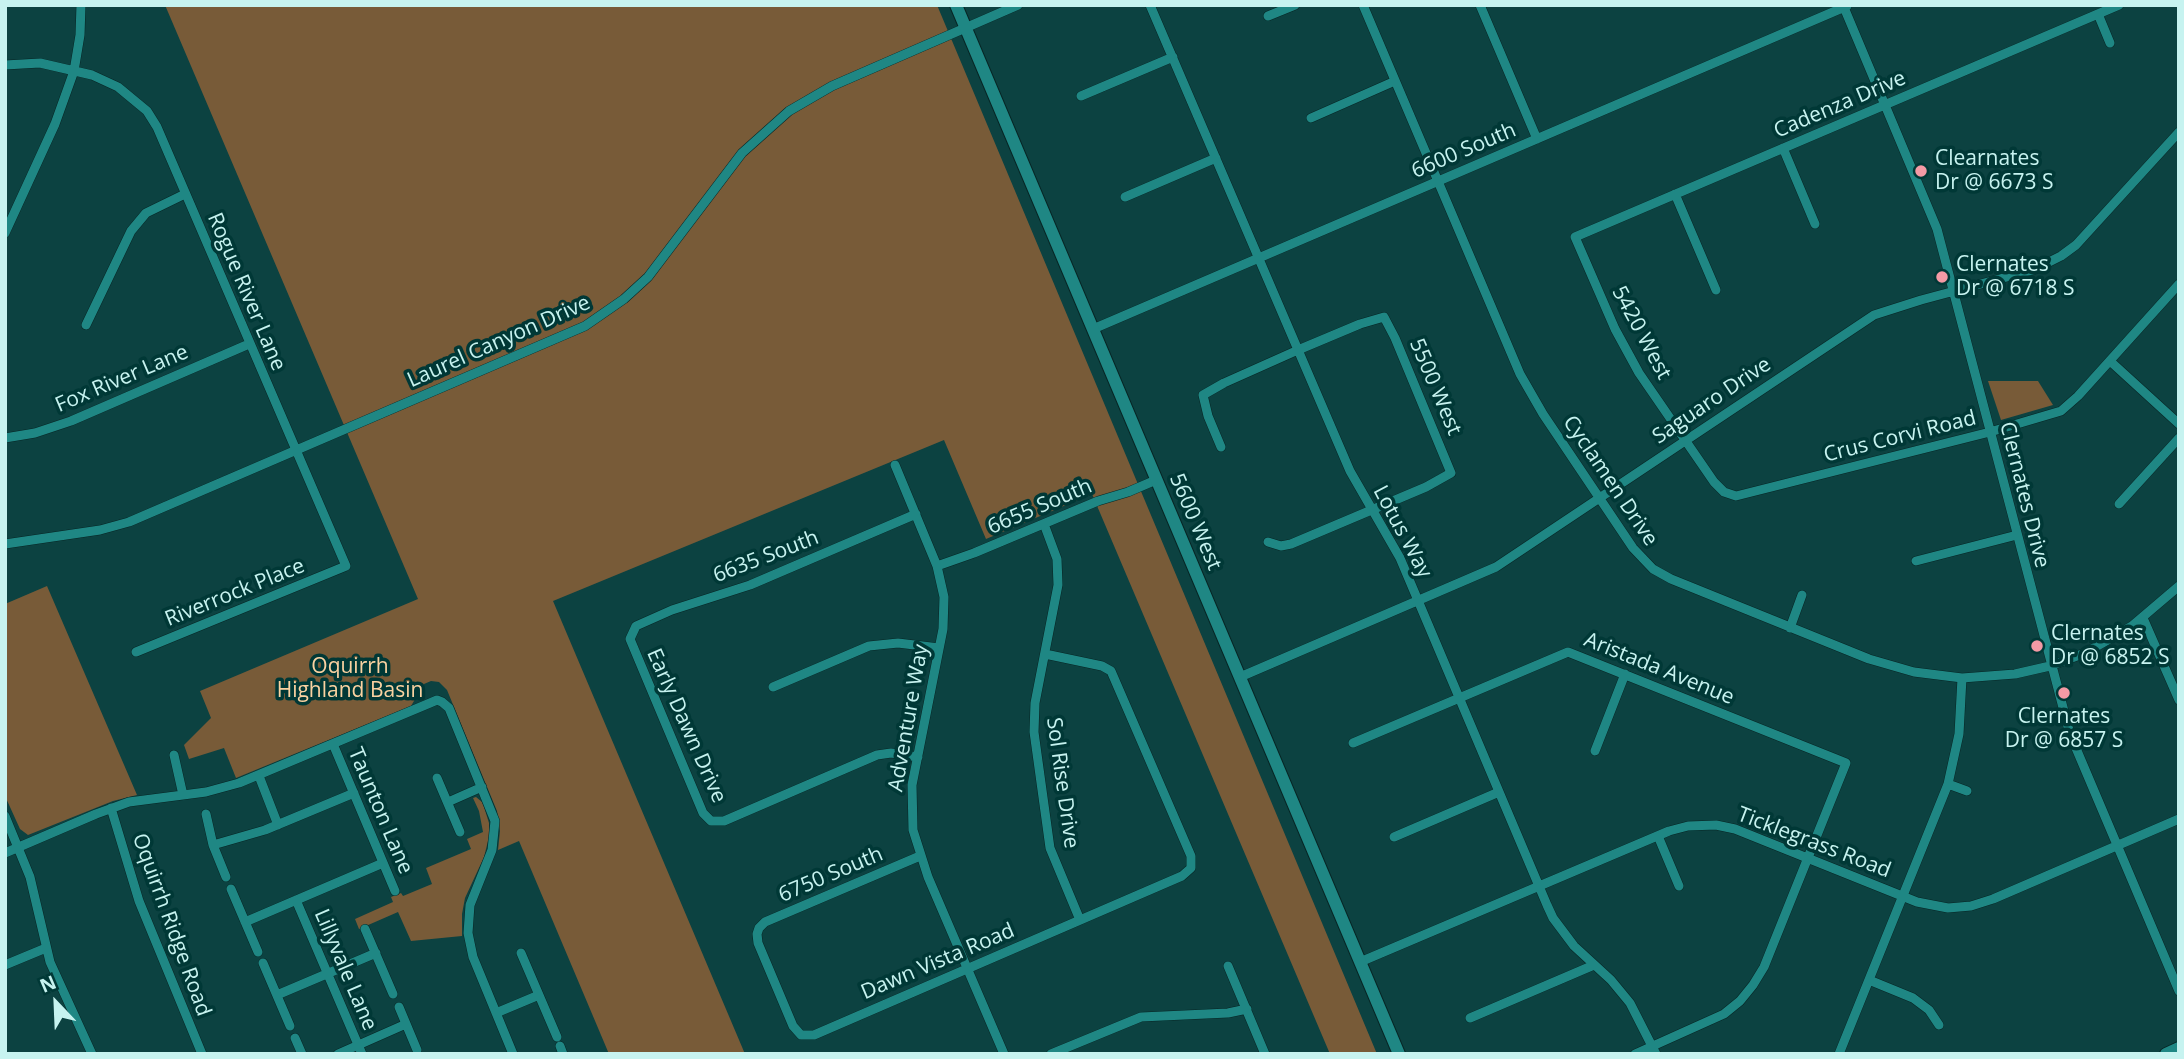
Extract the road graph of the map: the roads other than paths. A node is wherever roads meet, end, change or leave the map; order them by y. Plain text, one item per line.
1 (81, 5) edge
2 (956, 5) edge
3 (1018, 5) edge
4 (1150, 5) edge
5 (1295, 5) edge
6 (1363, 5) edge
7 (1480, 5) edge
8 (2119, 5) edge
9 (1845, 6) edge
10 (2098, 14) junction
11 (1268, 16) dead end
12 (966, 28) junction
13 (2110, 43) dead end
14 (1172, 57) junction
15 (5, 65) edge
16 (74, 71) junction
17 (1395, 81) junction
18 (1081, 96) dead end
19 (1886, 105) junction
20 (1311, 118) dead end
21 (2179, 132) edge
22 (1537, 139) junction
23 (1783, 148) junction
24 (1216, 158) junction
25 (1438, 181) junction
26 (185, 194) junction
27 (1675, 194) junction
28 (1125, 197) dead end
29 (1815, 224) dead end
30 (5, 233) edge
31 (1575, 237) joint
32 (1259, 258) junction
33 (2179, 284) edge
34 (1716, 290) dead end
35 (1954, 292) junction
36 (86, 326) dead end
37 (1093, 329) junction
38 (249, 344) junction
39 (1298, 350) junction
40 (2110, 361) junction
41 (2179, 424) edge
42 (1990, 432) junction
43 (5, 438) edge
44 (2179, 438) edge
45 (1685, 440) junction
46 (1221, 447) dead end
47 (296, 451) junction
48 (895, 465) dead end
49 (1156, 480) junction
50 (1599, 497) junction
51 (2119, 504) dead end
52 (1373, 509) junction
53 (916, 514) junction
54 (1044, 524) junction
55 (2017, 535) junction
56 (1268, 542) dead end
57 (5, 544) edge
58 (1916, 561) dead end
59 (346, 566) joint
60 (937, 566) junction
61 (2179, 586) edge
62 (1802, 595) dead end
63 (1418, 601) junction
64 (2143, 618) junction
65 (1790, 628) junction
66 (631, 633) joint
67 (939, 648) junction
68 (136, 652) dead end
69 (1045, 654) junction
70 (2050, 666) junction
71 (1625, 674) junction
72 (1240, 677) junction
73 (1962, 678) junction
74 (773, 687) dead end
75 (1459, 698) junction
76 (2179, 701) edge
77 (1353, 743) dead end
78 (333, 744) junction
79 (1595, 751) dead end
80 (174, 755) dead end
81 (918, 757) junction
82 (259, 776) junction
83 (438, 778) dead end
84 (1948, 784) junction
85 (482, 787) junction
86 (1967, 791) dead end
87 (1499, 792) junction
88 (354, 793) junction
89 (183, 795) junction
90 (448, 802) junction
91 (111, 808) junction
92 (206, 814) dead end
93 (5, 816) edge
94 (2179, 819) edge
95 (278, 825) junction
96 (460, 832) dead end
97 (1658, 836) junction
98 (1394, 837) dead end
99 (214, 845) junction
100 (2116, 846) junction
101 (18, 847) junction
102 (5, 853) edge
103 (920, 856) junction
104 (1808, 858) junction
105 (383, 863) junction
106 (226, 877) dead end
107 (1539, 886) junction
108 (1679, 886) dead end
109 (231, 889) dead end
110 (395, 891) dead end
111 (1902, 896) junction
112 (296, 900) junction
113 (1080, 920) junction
114 (245, 922) junction
115 (365, 929) dead end
116 (758, 930) joint
117 (46, 947) junction
118 (258, 952) dead end
119 (376, 953) junction
120 (521, 953) dead end
121 (1360, 962) junction
122 (263, 963) dead end
123 (5, 965) edge
124 (1228, 965) dead end
125 (1594, 965) junction
126 (968, 968) junction
127 (328, 974) junction
128 (1869, 980) junction
129 (2179, 991) edge
130 (393, 994) dead end
131 (276, 995) junction
132 (539, 995) junction
133 (399, 1007) dead end
134 (1247, 1009) junction
135 (496, 1013) junction
136 (1470, 1018) dead end
137 (406, 1024) junction
138 (1939, 1025) dead end
139 (290, 1026) dead end
140 (295, 1038) dead end
141 (560, 1046) edge
142 (2179, 1048) edge
143 (360, 1049) edge
144 (417, 1050) dead end
145 (1654, 1050) edge
146 (92, 1054) edge
147 (202, 1054) edge
148 (302, 1054) edge
149 (338, 1054) edge
150 (513, 1054) edge
151 (1004, 1054) edge
152 (1051, 1054) edge
153 (1265, 1054) edge
154 (1399, 1054) edge
155 (1635, 1054) edge
156 (1839, 1054) edge
157 (2166, 1054) edge

1 - 16 street
2 - 12 main road, 5600 West
3 - 12 street, Laurel Canyon Drive
4 - 14 street, Lotus Way
5 - 11 street
6 - 17 street, Cyclamen Drive
7 - 22 street
8 - 10 street, Cadenza Drive
9 - 19 street, Clernates Drive
9 - 22 street, 6600 South
10 - 13 street
10 - 19 street, Cadenza Drive
12 - 37 main road, 5600 West
12 - 47 street, Laurel Canyon Drive
14 - 18 street
14 - 24 street, Lotus Way
15 - 16 street, Rogue River Lane
16 - 26 street, Rogue River Lane
16 - 30 street
17 - 20 street
17 - 25 street, Cyclamen Drive
19 - 23 street, Cadenza Drive
19 - 35 street, Clernates Drive
21 - 35 street, Saguaro Drive
22 - 25 street, 6600 South
23 - 27 street, Cadenza Drive
23 - 29 street
24 - 28 street
24 - 32 street, Lotus Way
25 - 32 street, 6600 South
25 - 50 street, Cyclamen Drive
26 - 36 street
26 - 38 street, Rogue River Lane
27 - 31 street, Cadenza Drive
27 - 34 street
31 - 45 street, 5420 West
32 - 37 street, 6600 South
32 - 39 street, Lotus Way
33 - 40 street, Crus Corvi Road
35 - 42 street, Clernates Drive
35 - 45 street, Saguaro Drive
37 - 49 main road, 5600 West
38 - 43 street, Fox River Lane
38 - 47 street, Rogue River Lane
39 - 46 street
39 - 52 street, Lotus Way
39 - 52 street, 5500 West
40 - 41 street
40 - 42 street, Crus Corvi Road
42 - 45 street, Crus Corvi Road
42 - 55 street, Clernates Drive
44 - 51 street
45 - 50 street, Saguaro Drive
47 - 57 street, Laurel Canyon Drive
47 - 59 street, Rogue River Lane
48 - 53 street, Adventure Way
49 - 54 street, 6655 South
49 - 72 main road, 5600 West
50 - 63 street, Saguaro Drive
50 - 65 street, Cyclamen Drive
52 - 56 street
52 - 63 street, Lotus Way
53 - 60 street, Adventure Way
53 - 66 street, 6635 South
54 - 60 street, 6655 South
54 - 69 street, Sol Rise Drive
55 - 58 street
55 - 70 street, Clernates Drive
59 - 68 street, Riverrock Place
60 - 67 street, Adventure Way
61 - 64 street, Cyclamen Drive
62 - 65 street
63 - 72 street, Saguaro Drive
63 - 75 street, Lotus Way
64 - 70 street, Cyclamen Drive
64 - 76 street
65 - 73 street, Cyclamen Drive
66 - 81 street, Early Dawn Drive
67 - 74 street
67 - 81 street, Adventure Way
69 - 113 street, Sol Rise Drive
69 - 113 street, Dawn Vista Road
70 - 73 street, Cyclamen Drive
70 - 100 street, Clernates Drive
71 - 75 street, Aristada Avenue
71 - 79 street
71 - 104 street, Aristada Avenue
72 - 121 main road, 5600 West
73 - 84 street
75 - 77 street, Aristada Avenue
75 - 87 street, Lotus Way
78 - 82 street
78 - 85 street
78 - 88 street, Taunton Lane
80 - 89 street
81 - 103 street, Adventure Way
82 - 89 street
82 - 95 street
83 - 90 street
84 - 86 street
84 - 111 street
85 - 90 street
85 - 135 street
87 - 98 street
87 - 107 street, Lotus Way
88 - 95 street
88 - 105 street, Taunton Lane
89 - 91 street
90 - 96 street
91 - 101 street
91 - 147 street, Oquirrh Ridge Road
92 - 99 street
93 - 101 street
94 - 100 street, Ticklegrass Road
95 - 99 street
97 - 104 street, Ticklegrass Road
97 - 107 street, Ticklegrass Road
97 - 108 street
99 - 106 street
100 - 111 street, Ticklegrass Road
100 - 129 street, Clernates Drive
101 - 102 street
101 - 117 street
103 - 116 street, 6750 South
103 - 126 street, Adventure Way
104 - 111 street, Ticklegrass Road
104 - 145 street
105 - 110 street, Taunton Lane
105 - 112 street
107 - 121 street, Ticklegrass Road
107 - 125 street, Lotus Way
109 - 114 street
111 - 128 street
112 - 114 street
112 - 127 street, Lillyvale Lane
113 - 126 street, Dawn Vista Road
114 - 118 street
115 - 119 street
116 - 126 street, Dawn Vista Road
117 - 123 street
117 - 146 street
119 - 127 street
119 - 130 street
120 - 132 street
121 - 154 main road, 5600 West
122 - 131 street
124 - 134 street
125 - 136 street
125 - 145 street, Lotus Way
126 - 151 street, Adventure Way
127 - 131 street
127 - 143 street, Lillyvale Lane
128 - 138 street
128 - 156 street
131 - 139 street
132 - 135 street
132 - 141 street
133 - 137 street
134 - 152 street
134 - 153 street
135 - 150 street
137 - 143 street
137 - 144 street
140 - 148 street
142 - 157 main road
143 - 149 street
145 - 155 street

